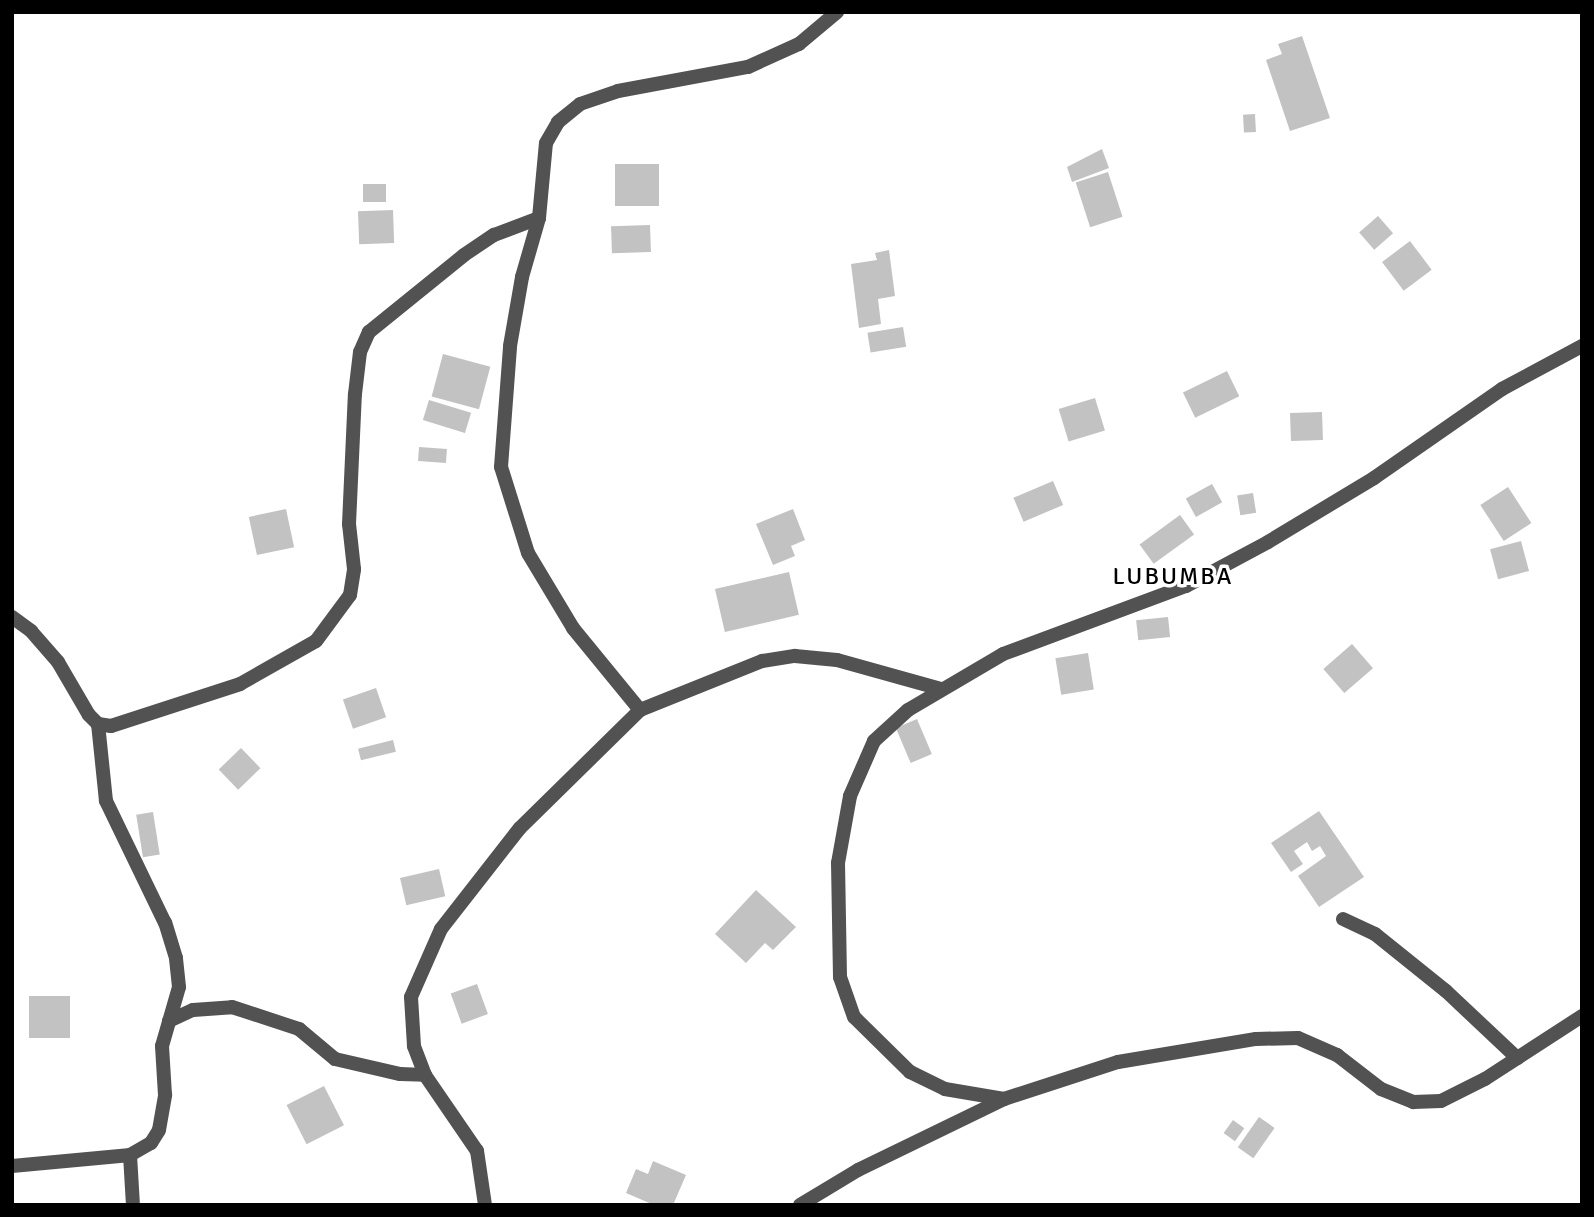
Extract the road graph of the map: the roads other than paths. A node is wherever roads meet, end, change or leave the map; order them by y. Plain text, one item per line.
1 (837, 12) edge
2 (539, 218) junction
3 (1582, 346) edge
4 (12, 618) edge
5 (940, 689) junction
6 (640, 710) junction
7 (98, 724) junction
8 (1343, 919) dead end
9 (1582, 1016) edge
10 (169, 1021) junction
11 (1517, 1058) junction
12 (425, 1075) junction
13 (1004, 1098) junction
14 (130, 1155) junction
15 (12, 1166) edge
16 (133, 1205) edge
17 (485, 1205) edge
18 (800, 1205) edge

1 - 2 street
2 - 6 street
2 - 7 street
3 - 5 street
4 - 7 street
5 - 6 street
5 - 13 street
6 - 12 street
7 - 10 street
8 - 11 street
9 - 11 street
10 - 12 street
10 - 14 street
11 - 13 street
12 - 17 street
13 - 18 street
14 - 15 street
14 - 16 street

